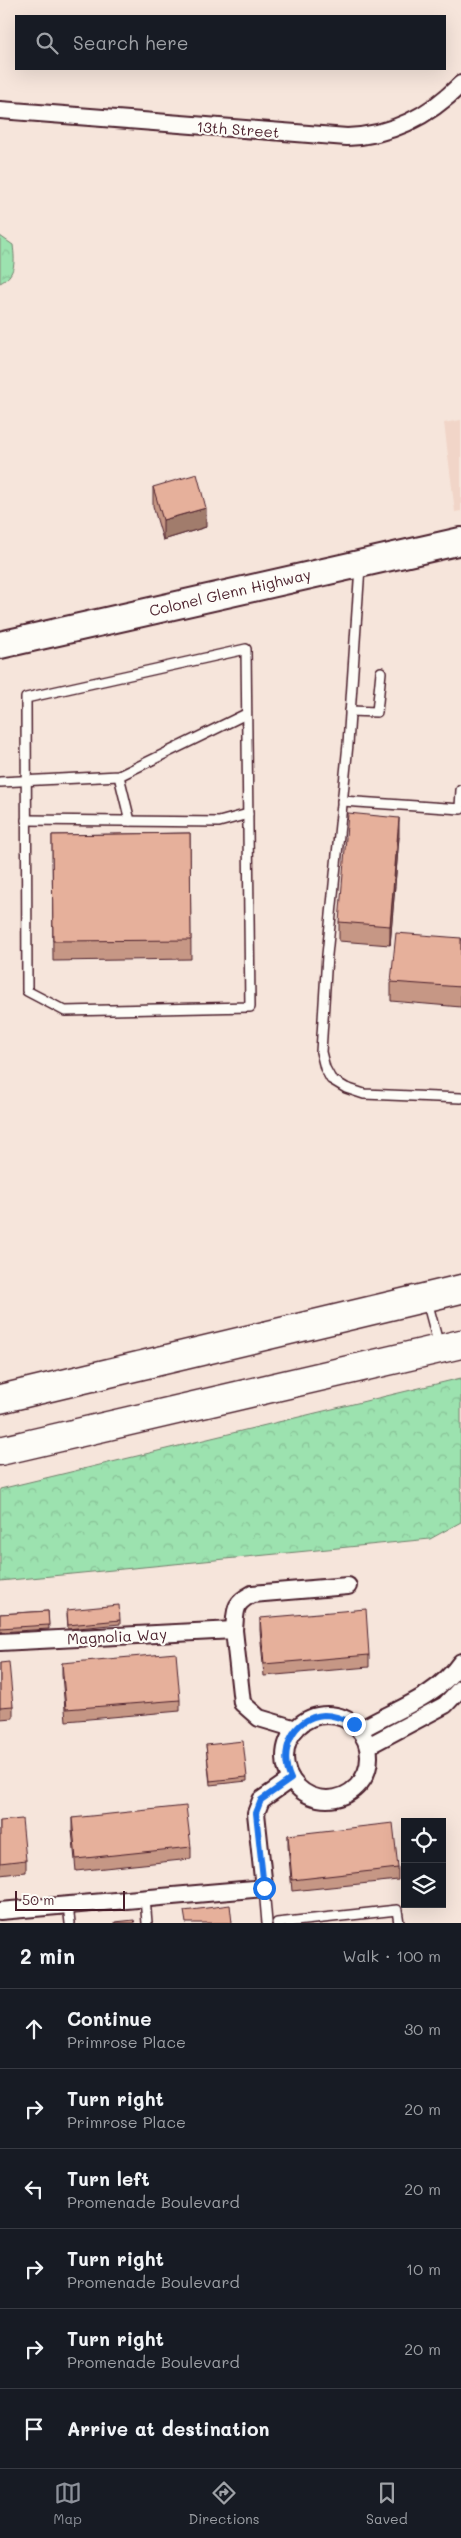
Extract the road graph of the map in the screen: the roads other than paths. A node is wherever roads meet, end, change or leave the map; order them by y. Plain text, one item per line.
1 (461, 84) edge
2 (0, 110) edge
3 (461, 541) edge
4 (360, 562) junction
5 (0, 645) edge
6 (380, 672) dead end
7 (350, 711) junction
8 (246, 714) junction
9 (119, 776) junction
10 (0, 782) edge
11 (26, 782) junction
12 (461, 790) edge
13 (342, 801) junction
14 (460, 808) edge
15 (248, 814) junction
16 (26, 820) junction
17 (130, 821) junction
18 (461, 1098) edge
19 (461, 1289) edge
20 (426, 1297) junction
21 (450, 1347) edge
22 (0, 1399) edge
23 (0, 1451) edge
24 (348, 1586) dead end
25 (234, 1630) junction
26 (0, 1642) edge
27 (461, 1662) edge
28 (461, 1688) edge
29 (296, 1729) junction
30 (360, 1730) junction
31 (368, 1746) junction
32 (291, 1779) junction
33 (264, 1888) junction
34 (145, 1898) junction
35 (68, 1905) junction
36 (0, 1911) edge
37 (70, 1923) edge
38 (146, 1923) edge
39 (267, 1923) edge
40 (277, 1923) edge
41 (399, 1923) edge

1 - 2 street, 13th Street
3 - 4 main road, Colonel Glenn Highway
4 - 5 main road, Colonel Glenn Highway
4 - 7 lane
6 - 7 lane
7 - 13 lane
8 - 9 lane
8 - 11 lane
8 - 15 lane
9 - 11 lane
9 - 17 lane
10 - 11 lane
11 - 16 lane
12 - 14 lane
13 - 14 lane
13 - 18 lane
15 - 16 lane
15 - 17 lane
16 - 17 lane
19 - 20 highway
20 - 21 lane
20 - 22 highway
21 - 23 highway
24 - 25 street
25 - 26 street, Magnolia Way
25 - 29 street
27 - 30 street
28 - 31 street
29 - 30 street
29 - 32 street
30 - 31 street
31 - 32 street
32 - 33 street
33 - 34 street
33 - 39 lane
34 - 35 street
34 - 38 lane
35 - 36 street
35 - 37 lane
40 - 41 lane

